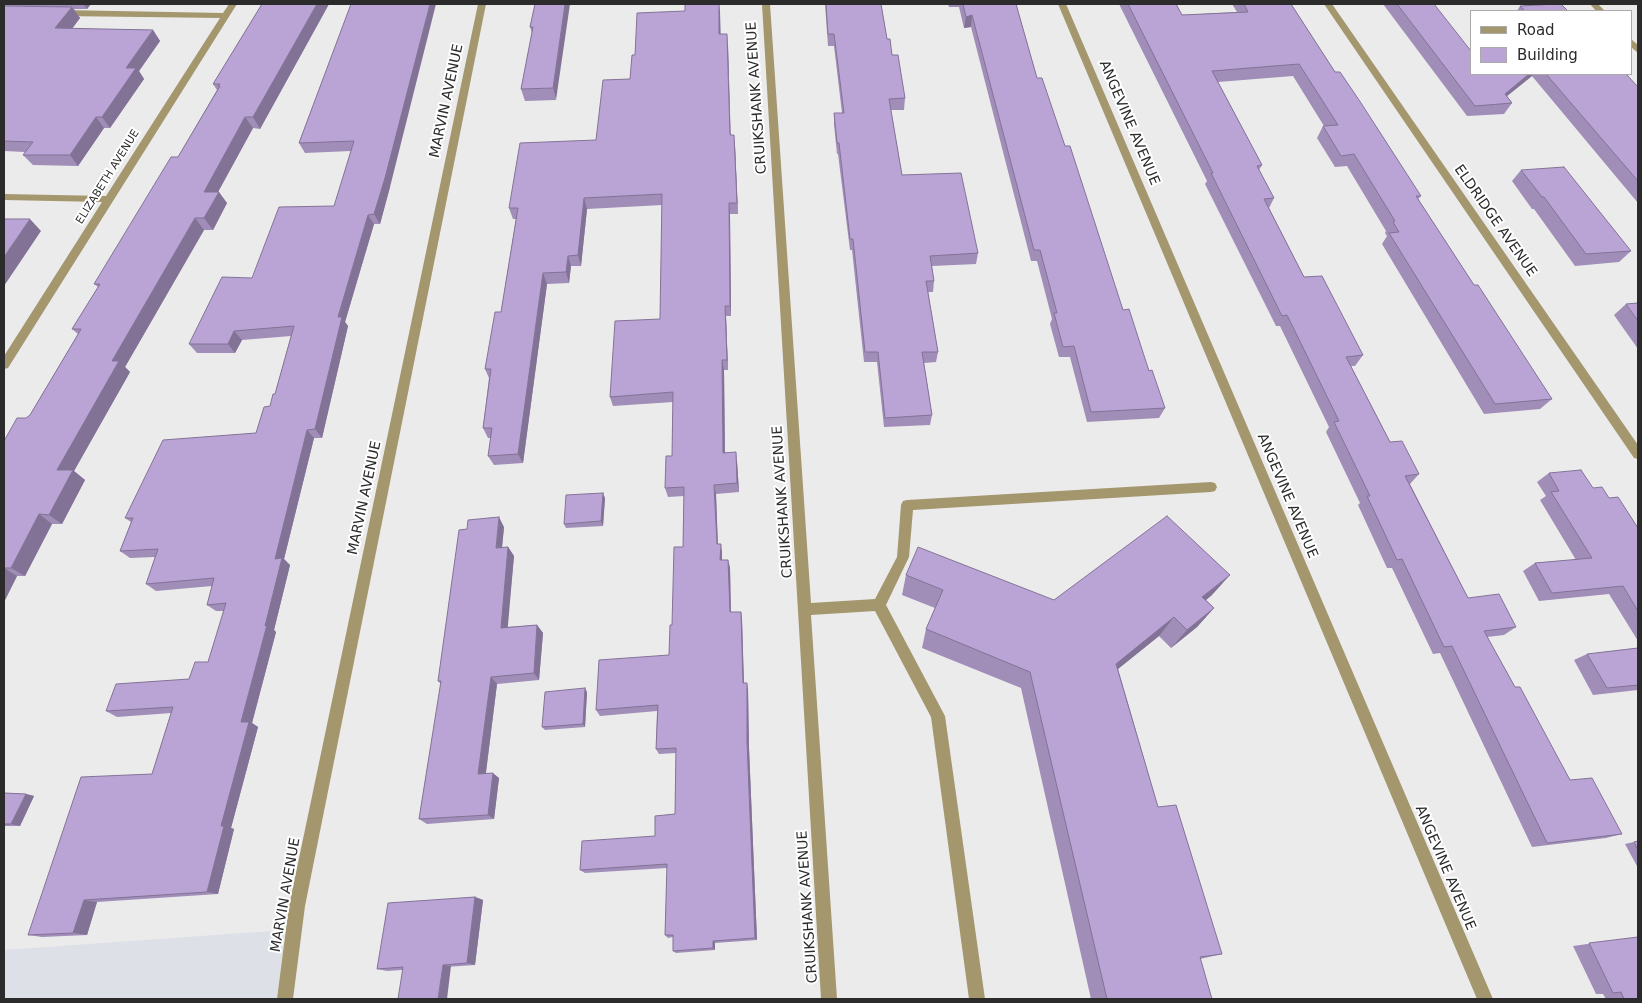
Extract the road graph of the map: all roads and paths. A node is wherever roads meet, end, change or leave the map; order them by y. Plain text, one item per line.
1 (233, 4) edge
2 (482, 4) edge
3 (766, 4) edge
4 (1062, 4) edge
5 (1328, 4) edge
6 (52, 13) edge
7 (226, 16) junction
8 (4, 197) edge
9 (109, 199) junction
10 (4, 365) edge
11 (1638, 454) edge
12 (1211, 487) dead end
13 (879, 605) junction
14 (805, 609) junction
15 (285, 999) edge
16 (829, 999) edge
17 (977, 999) edge
18 (1485, 999) edge

1 - 7 street, ELIZABETH AVENUE
2 - 15 street, MARVIN AVENUE
3 - 14 street, CRUIKSHANK AVENUE
4 - 18 street, ANGEVINE AVENUE
5 - 11 street, ELDRIDGE AVENUE
6 - 7 street
7 - 9 street, ELIZABETH AVENUE
8 - 9 street
9 - 10 street, ELIZABETH AVENUE
12 - 13 street
13 - 14 street
13 - 17 street
14 - 16 street, CRUIKSHANK AVENUE

